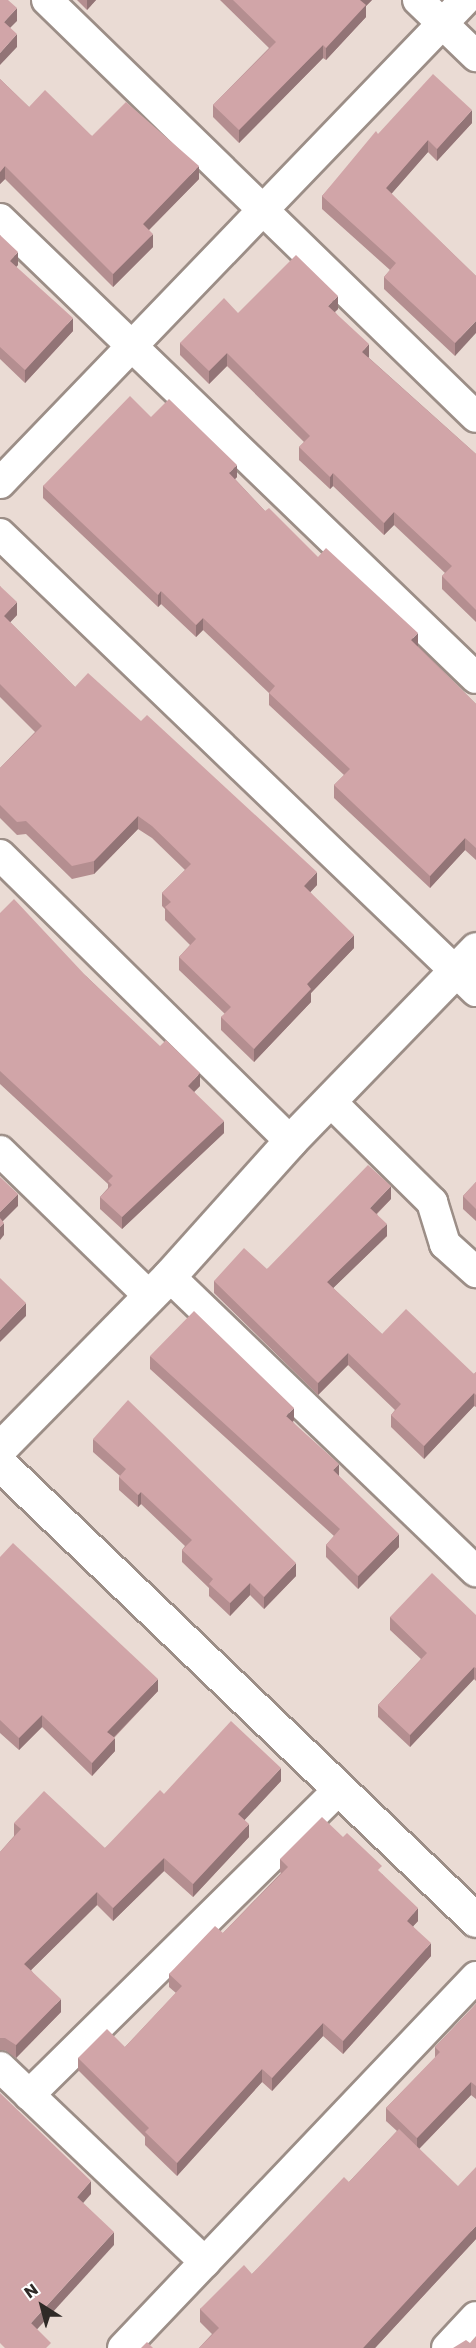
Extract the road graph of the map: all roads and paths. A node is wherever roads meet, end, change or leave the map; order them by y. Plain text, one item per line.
1 (47, 0) edge
2 (418, 0) edge
3 (465, 0) edge
4 (442, 24) junction
5 (476, 56) edge
6 (264, 208) junction
7 (0, 219) edge
8 (132, 345) junction
9 (476, 417) edge
10 (0, 483) edge
11 (0, 534) edge
12 (476, 678) edge
13 (0, 855) edge
14 (469, 971) edge
15 (330, 1101) junction
16 (290, 1141) junction
17 (0, 1150) edge
18 (476, 1272) edge
19 (159, 1286) junction
20 (0, 1448) edge
21 (0, 1464) edge
22 (476, 1571) edge
23 (340, 1788) junction
24 (476, 1920) edge
25 (476, 1977) edge
26 (0, 2067) edge
27 (29, 2095) junction
28 (205, 2262) junction
29 (476, 2317) edge
30 (123, 2348) edge
31 (447, 2348) edge

1 - 6 street
2 - 4 street
3 - 4 street
4 - 5 street
4 - 6 street
6 - 8 street
6 - 9 street
7 - 8 street
8 - 10 street
8 - 12 street
11 - 14 street
13 - 16 street
14 - 15 street
15 - 16 street
15 - 18 street
16 - 19 street
17 - 19 street
19 - 20 street
19 - 22 street
21 - 23 street
23 - 24 street
23 - 27 street
25 - 28 street
26 - 27 street
27 - 28 street
28 - 30 street
29 - 31 street

